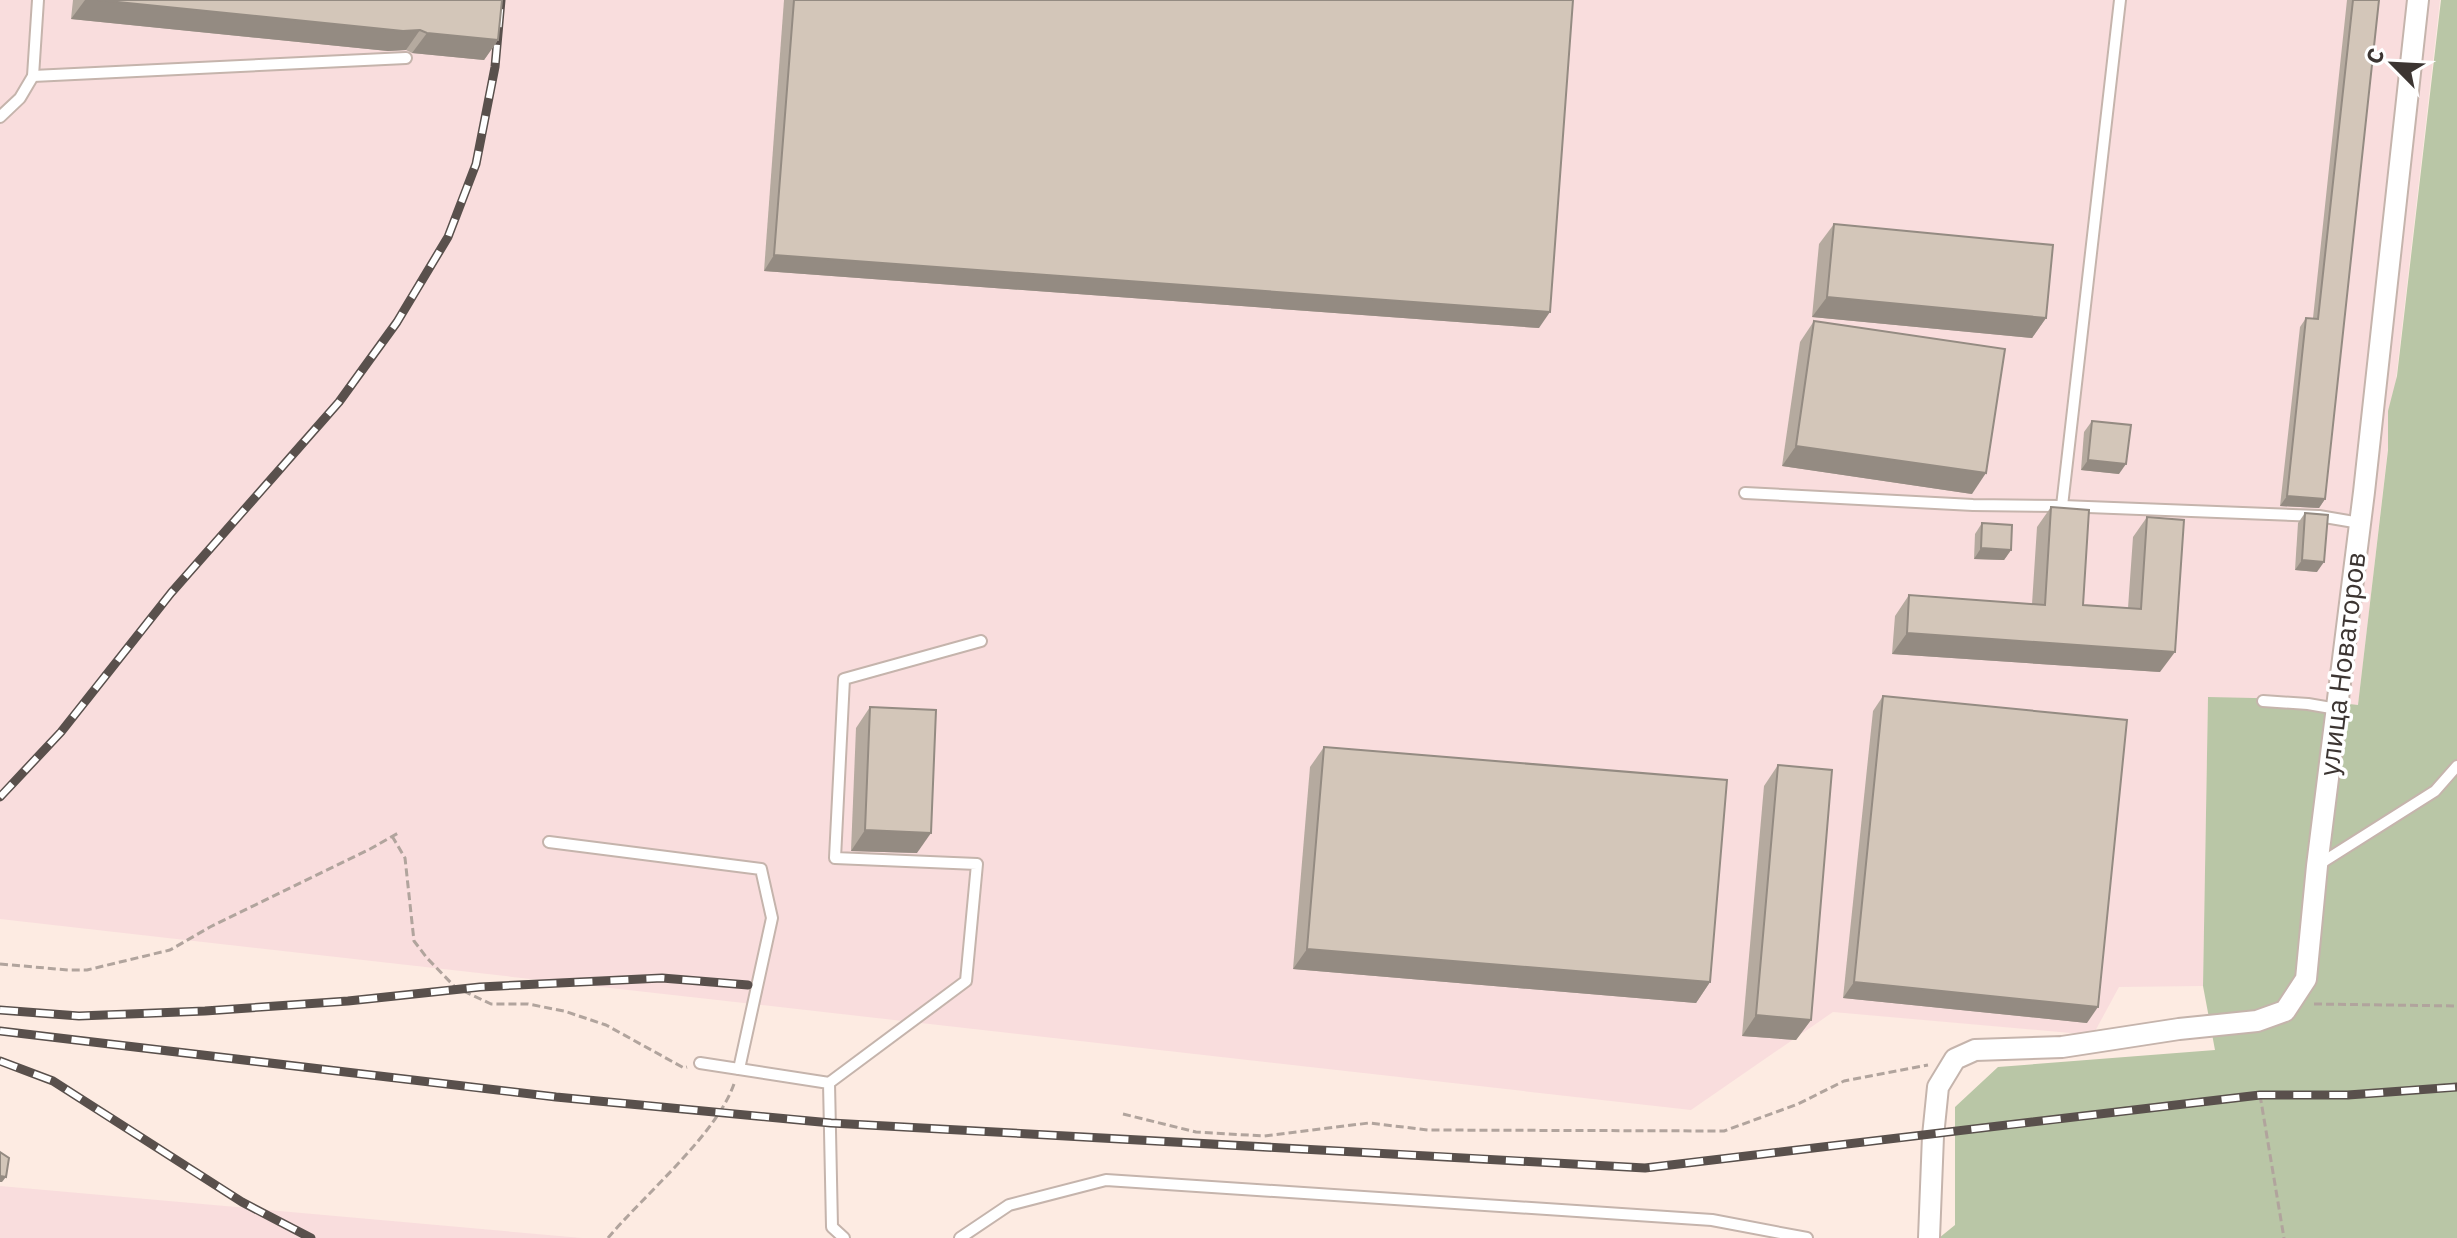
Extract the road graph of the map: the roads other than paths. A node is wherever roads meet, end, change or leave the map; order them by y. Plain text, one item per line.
1 (38, 0) edge
2 (2120, 0) edge
3 (2418, 0) edge
4 (406, 58) dead end
5 (33, 76) junction
6 (0, 117) edge
7 (1745, 493) dead end
8 (2062, 506) junction
9 (2360, 523) junction
10 (981, 641) dead end
11 (2263, 701) dead end
12 (2337, 709) junction
13 (2457, 766) edge
14 (549, 842) dead end
15 (2317, 866) junction
16 (700, 1063) road end
17 (739, 1069) junction
18 (829, 1083) junction
19 (844, 1238) edge
20 (960, 1238) edge
21 (1807, 1238) edge
22 (1929, 1238) edge

1 - 5 lane
2 - 8 lane
3 - 9 street, улица Новаторов
4 - 5 lane
5 - 6 lane
7 - 8 lane
8 - 9 lane
9 - 12 street, улица Новаторов
10 - 18 lane
11 - 12 lane
12 - 15 street, улица Новаторов
13 - 15 lane
14 - 17 lane
15 - 22 street, улица Новаторов
16 - 17 lane
17 - 18 lane
18 - 19 lane
20 - 21 lane

